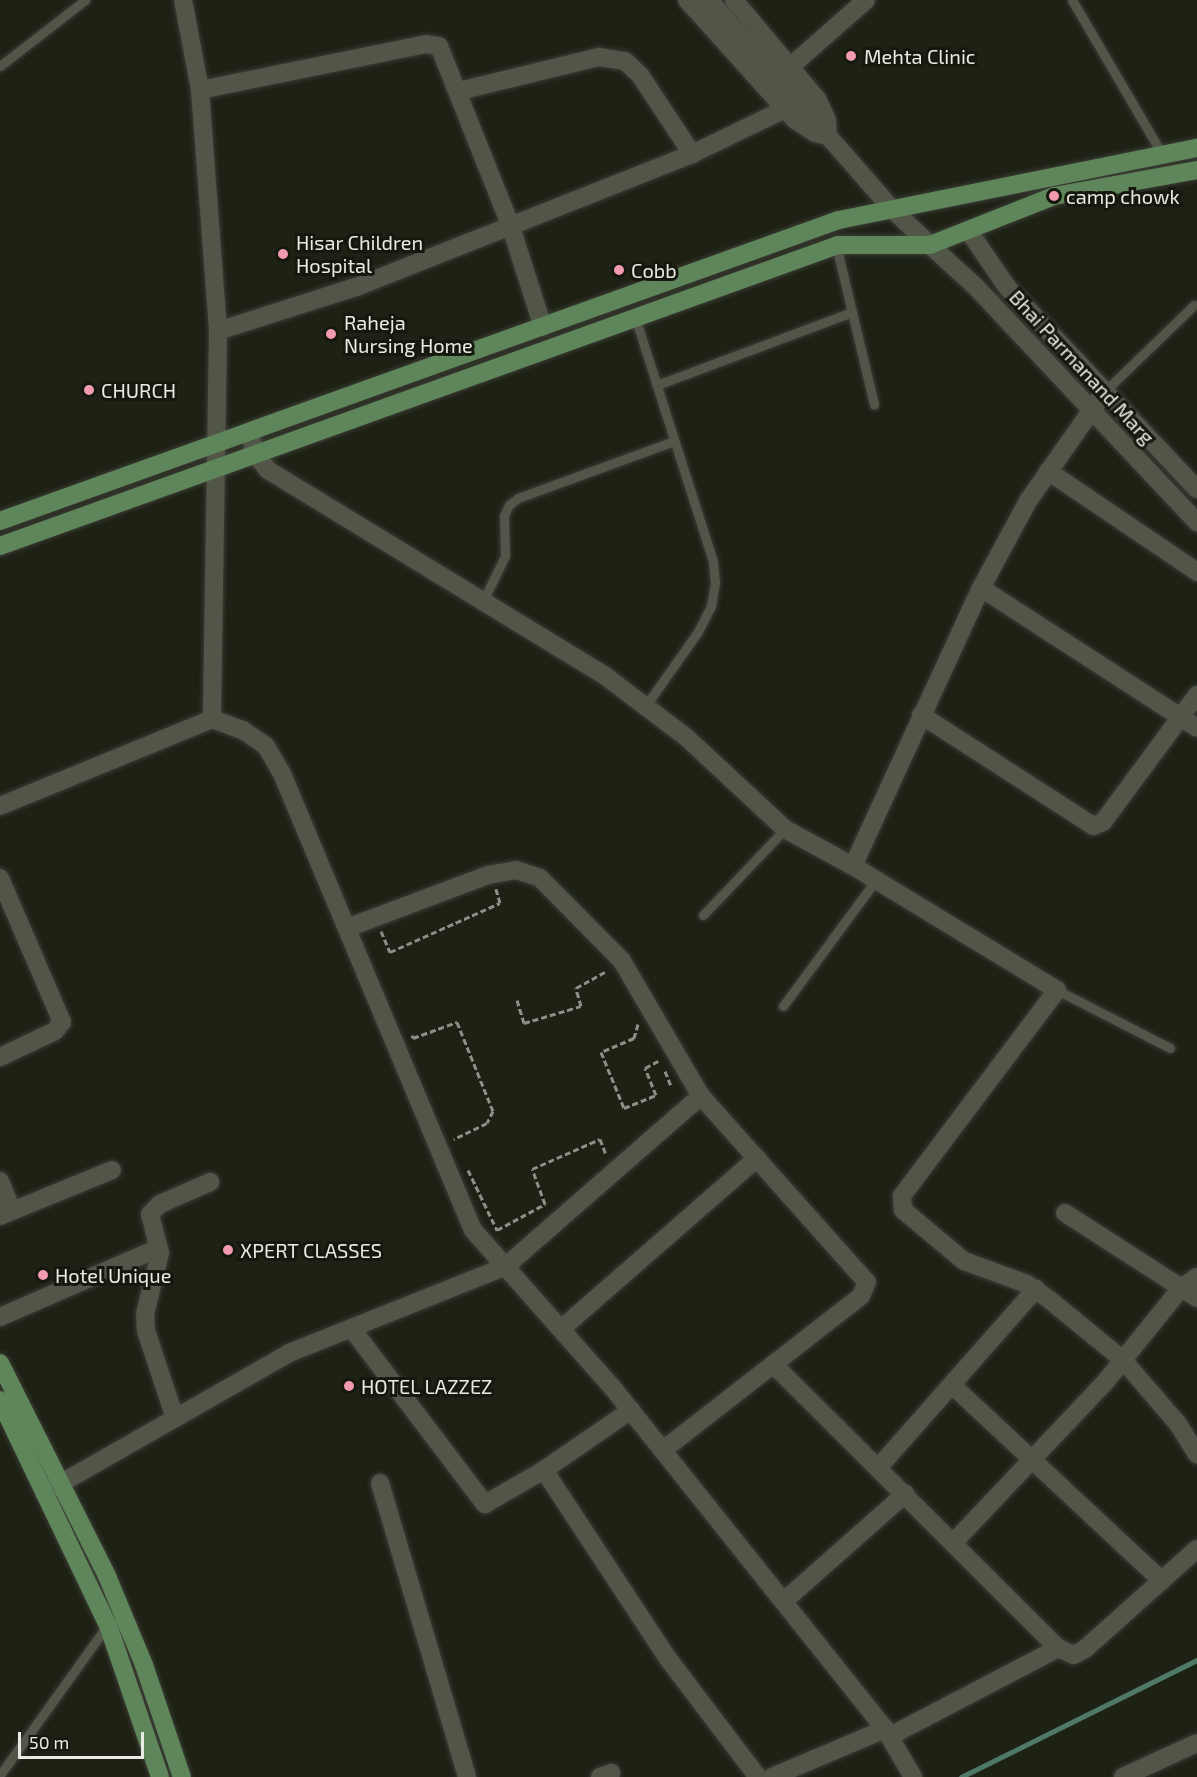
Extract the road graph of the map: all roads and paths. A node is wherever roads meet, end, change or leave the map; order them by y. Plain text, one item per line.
1 (85, 0) edge
2 (183, 0) edge
3 (687, 0) edge
4 (709, 0) edge
5 (734, 0) edge
6 (866, 0) edge
7 (1072, 0) edge
8 (0, 66) edge
9 (790, 67) junction
10 (200, 90) junction
11 (459, 91) junction
12 (785, 109) junction
13 (828, 136) junction
14 (1197, 148) edge
15 (692, 154) junction
16 (1162, 154) junction
17 (1197, 170) edge
18 (892, 209) junction
19 (511, 226) junction
20 (970, 233) junction
21 (836, 245) junction
22 (930, 245) junction
23 (1194, 305) dead end
24 (852, 312) junction
25 (635, 317) junction
26 (543, 327) junction
27 (218, 331) junction
28 (657, 385) junction
29 (1105, 391) junction
30 (874, 405) dead end
31 (1090, 408) junction
32 (249, 432) junction
33 (674, 441) junction
34 (214, 444) junction
35 (256, 455) junction
36 (214, 469) junction
37 (1047, 471) junction
38 (1197, 489) edge
39 (0, 520) edge
40 (1197, 522) edge
41 (0, 546) edge
42 (1197, 572) edge
43 (981, 588) junction
44 (484, 599) junction
45 (1197, 694) edge
46 (647, 704) junction
47 (921, 715) junction
48 (212, 719) junction
49 (1189, 723) edge
50 (0, 806) edge
51 (785, 829) junction
52 (853, 866) junction
53 (0, 878) edge
54 (876, 880) junction
55 (494, 883) dead end
56 (703, 915) dead end
57 (347, 928) junction
58 (370, 936) dead end
59 (613, 978) dead end
60 (1057, 990) junction
61 (517, 1000) dead end
62 (783, 1006) dead end
63 (640, 1017) dead end
64 (409, 1028) dead end
65 (1170, 1048) dead end
66 (0, 1057) edge
67 (671, 1086) dead end
68 (701, 1096) junction
69 (458, 1148) dead end
70 (757, 1158) junction
71 (468, 1168) dead end
72 (112, 1170) dead end
73 (612, 1173) junction
74 (0, 1181) edge
75 (210, 1182) dead end
76 (1065, 1212) dead end
77 (6, 1213) edge
78 (159, 1248) junction
79 (506, 1266) junction
80 (1197, 1277) edge
81 (1182, 1288) junction
82 (1036, 1289) junction
83 (1197, 1298) edge
84 (0, 1317) edge
85 (352, 1329) junction
86 (561, 1329) junction
87 (1123, 1360) junction
88 (0, 1363) edge
89 (773, 1364) junction
90 (952, 1385) junction
91 (0, 1400) edge
92 (631, 1410) junction
93 (175, 1418) junction
94 (663, 1450) junction
95 (1197, 1454) edge
96 (1031, 1460) junction
97 (878, 1468) junction
98 (544, 1470) junction
99 (60, 1483) junction
100 (380, 1483) dead end
101 (44, 1493) junction
102 (905, 1494) junction
103 (954, 1542) junction
104 (1197, 1549) edge
105 (1161, 1580) junction
106 (784, 1601) junction
107 (120, 1607) junction
108 (108, 1625) junction
109 (1058, 1648) junction
110 (888, 1732) junction
111 (1195, 1749) edge
112 (0, 1775) edge
113 (160, 1777) edge
114 (182, 1777) edge
115 (467, 1777) edge
116 (758, 1777) edge
117 (772, 1777) edge
118 (913, 1777) edge
119 (1123, 1777) edge

1 - 8 lane
2 - 10 street
3 - 12 street
4 - 13 street, Bhai Parmanand Marg
5 - 9 street
6 - 9 street
7 - 16 lane
9 - 13 street
10 - 11 street
10 - 27 street
11 - 15 street
11 - 19 street
12 - 13 street
12 - 15 street
13 - 18 street, Bhai Parmanand Marg
14 - 16 main road
15 - 19 street
16 - 18 main road
17 - 20 main road
18 - 22 street, Bhai Parmanand Marg
18 - 26 main road
19 - 26 street
19 - 27 street
20 - 22 main road
20 - 29 street, Bhai Parmanand Marg
21 - 22 main road
21 - 24 lane
21 - 25 main road
22 - 31 street, Bhai Parmanand Marg
23 - 29 lane
24 - 28 lane
24 - 30 lane
25 - 28 lane
25 - 35 main road
26 - 32 main road
27 - 34 street
28 - 33 lane
29 - 31 street
29 - 38 street, Bhai Parmanand Marg
31 - 37 street
31 - 40 street, Bhai Parmanand Marg
32 - 34 main road
32 - 35 street
33 - 44 lane
33 - 46 lane
34 - 36 street
34 - 39 main road
35 - 36 main road
35 - 44 street
36 - 41 main road
36 - 48 street
37 - 42 street
37 - 43 street
43 - 47 street
43 - 49 street
44 - 46 street
45 - 49 street
46 - 51 street
47 - 49 street
47 - 52 street
48 - 50 street
48 - 57 street
51 - 52 street
51 - 56 lane
52 - 54 street
53 - 66 street
54 - 60 street
54 - 62 lane
55 - 58 path
57 - 68 street
57 - 79 street
59 - 61 path
60 - 65 lane
60 - 82 street
63 - 67 path
64 - 69 path
68 - 70 street
68 - 73 street
70 - 86 street
70 - 89 street
71 - 73 path
72 - 77 street
73 - 79 street
74 - 77 street
75 - 78 street
76 - 81 street
78 - 84 street
78 - 93 street
79 - 85 street
79 - 86 street
80 - 81 street
81 - 83 street
81 - 87 street
82 - 87 street
82 - 90 street
85 - 93 street
85 - 98 street
86 - 92 street
87 - 95 street
87 - 96 street
88 - 99 main road
89 - 94 street
89 - 97 street
90 - 96 street
90 - 97 street
91 - 101 main road
92 - 94 street
92 - 98 street
93 - 99 street
94 - 106 street
96 - 103 street
96 - 105 street
97 - 102 street
98 - 116 street
99 - 101 street
99 - 107 main road
100 - 115 street
101 - 108 main road
102 - 103 street
102 - 106 street
103 - 109 street
104 - 105 street
105 - 109 street
106 - 110 street
107 - 108 lane
107 - 114 main road
108 - 112 lane
108 - 113 main road
109 - 110 street
110 - 117 street
110 - 118 street
111 - 119 street

